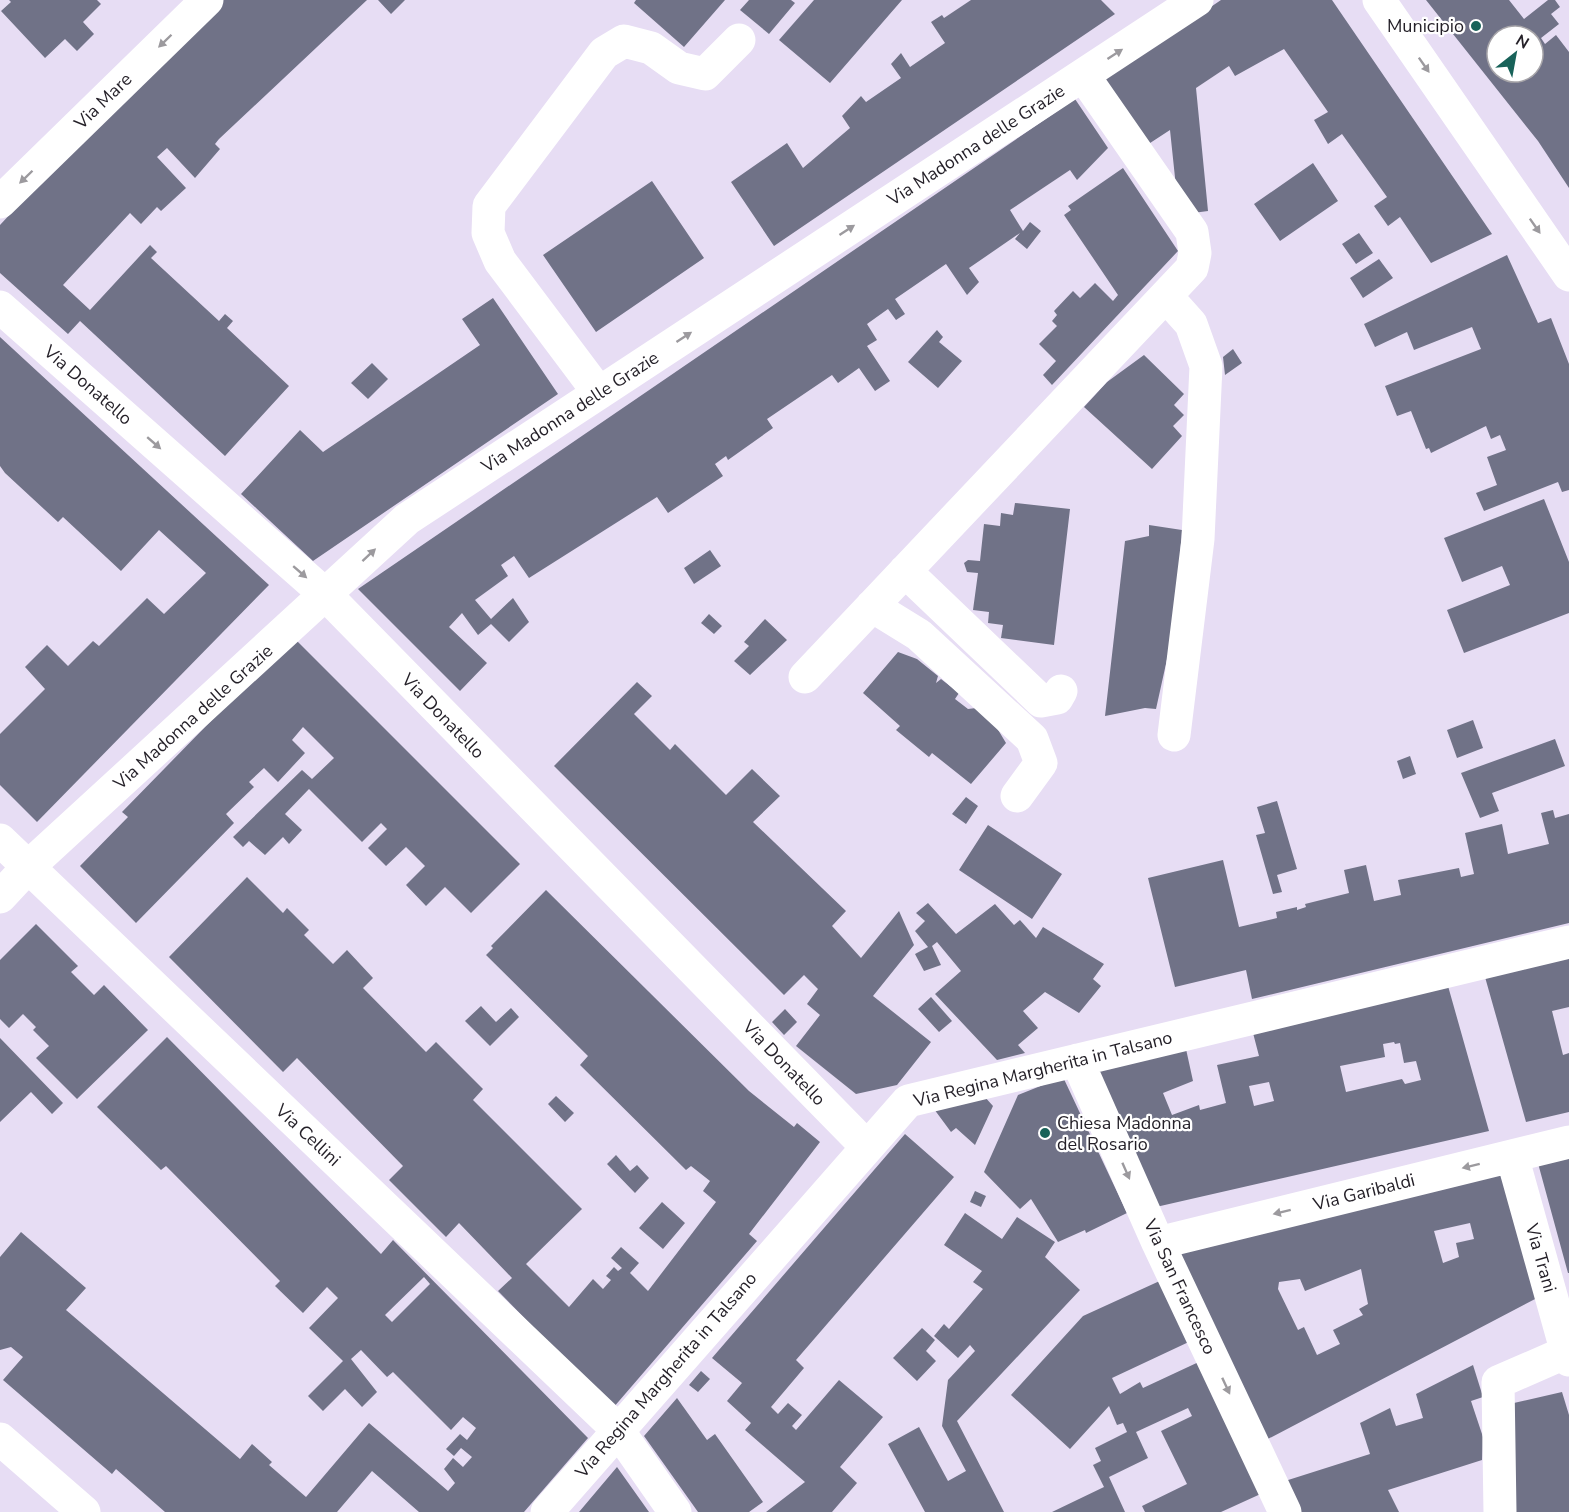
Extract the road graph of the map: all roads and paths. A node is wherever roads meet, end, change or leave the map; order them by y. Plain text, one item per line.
1 (207, 0) edge
2 (1197, 0) edge
3 (1379, 0) edge
4 (739, 40) dead end
5 (1083, 75) junction
6 (0, 202) edge
7 (1569, 275) edge
8 (1166, 296) junction
9 (0, 308) edge
10 (599, 393) junction
11 (905, 571) junction
12 (326, 595) junction
13 (872, 606) junction
14 (805, 677) dead end
15 (1062, 690) dead end
16 (1174, 735) dead end
17 (1017, 796) dead end
18 (0, 840) edge
19 (27, 868) junction
20 (0, 897) edge
21 (1569, 942) edge
22 (1077, 1060) junction
23 (1569, 1143) edge
24 (867, 1147) junction
25 (1512, 1156) junction
26 (1158, 1243) junction
27 (1568, 1356) edge
28 (617, 1428) junction
29 (0, 1439) edge
30 (84, 1512) edge
31 (547, 1512) edge
32 (675, 1512) edge
33 (1285, 1512) edge
34 (1500, 1512) edge

1 -> 6 street, Via Mare
5 -> 2 street, Via Madonna delle Grazie
3 -> 7 street
4 - 10 street
5 - 8 street
10 -> 5 street, Via Madonna delle Grazie
8 - 11 street
8 - 16 street
9 -> 12 street, Via Donatello
12 -> 10 street, Via Madonna delle Grazie
11 - 13 street
11 - 15 street
12 - 19 street, Via Madonna delle Grazie
12 - 24 street, Via Donatello
13 - 14 street
13 - 17 street
18 - 19 street, Via Cellini
19 - 20 street, Via Madonna delle Grazie
19 - 28 street, Via Cellini
21 - 22 street, Via Regina Margherita in Talsano
22 - 24 street, Via Regina Margherita in Talsano
22 -> 26 street, Via San Francesco
23 - 25 street, Via Garibaldi
24 - 28 street, Via Regina Margherita in Talsano
25 -> 26 street, Via Garibaldi
25 - 27 street, Via Trani
26 -> 33 street, Via San Francesco
27 - 34 street
28 - 31 street, Via Regina Margherita in Talsano
28 - 32 street, Via Cellini
29 - 30 street

